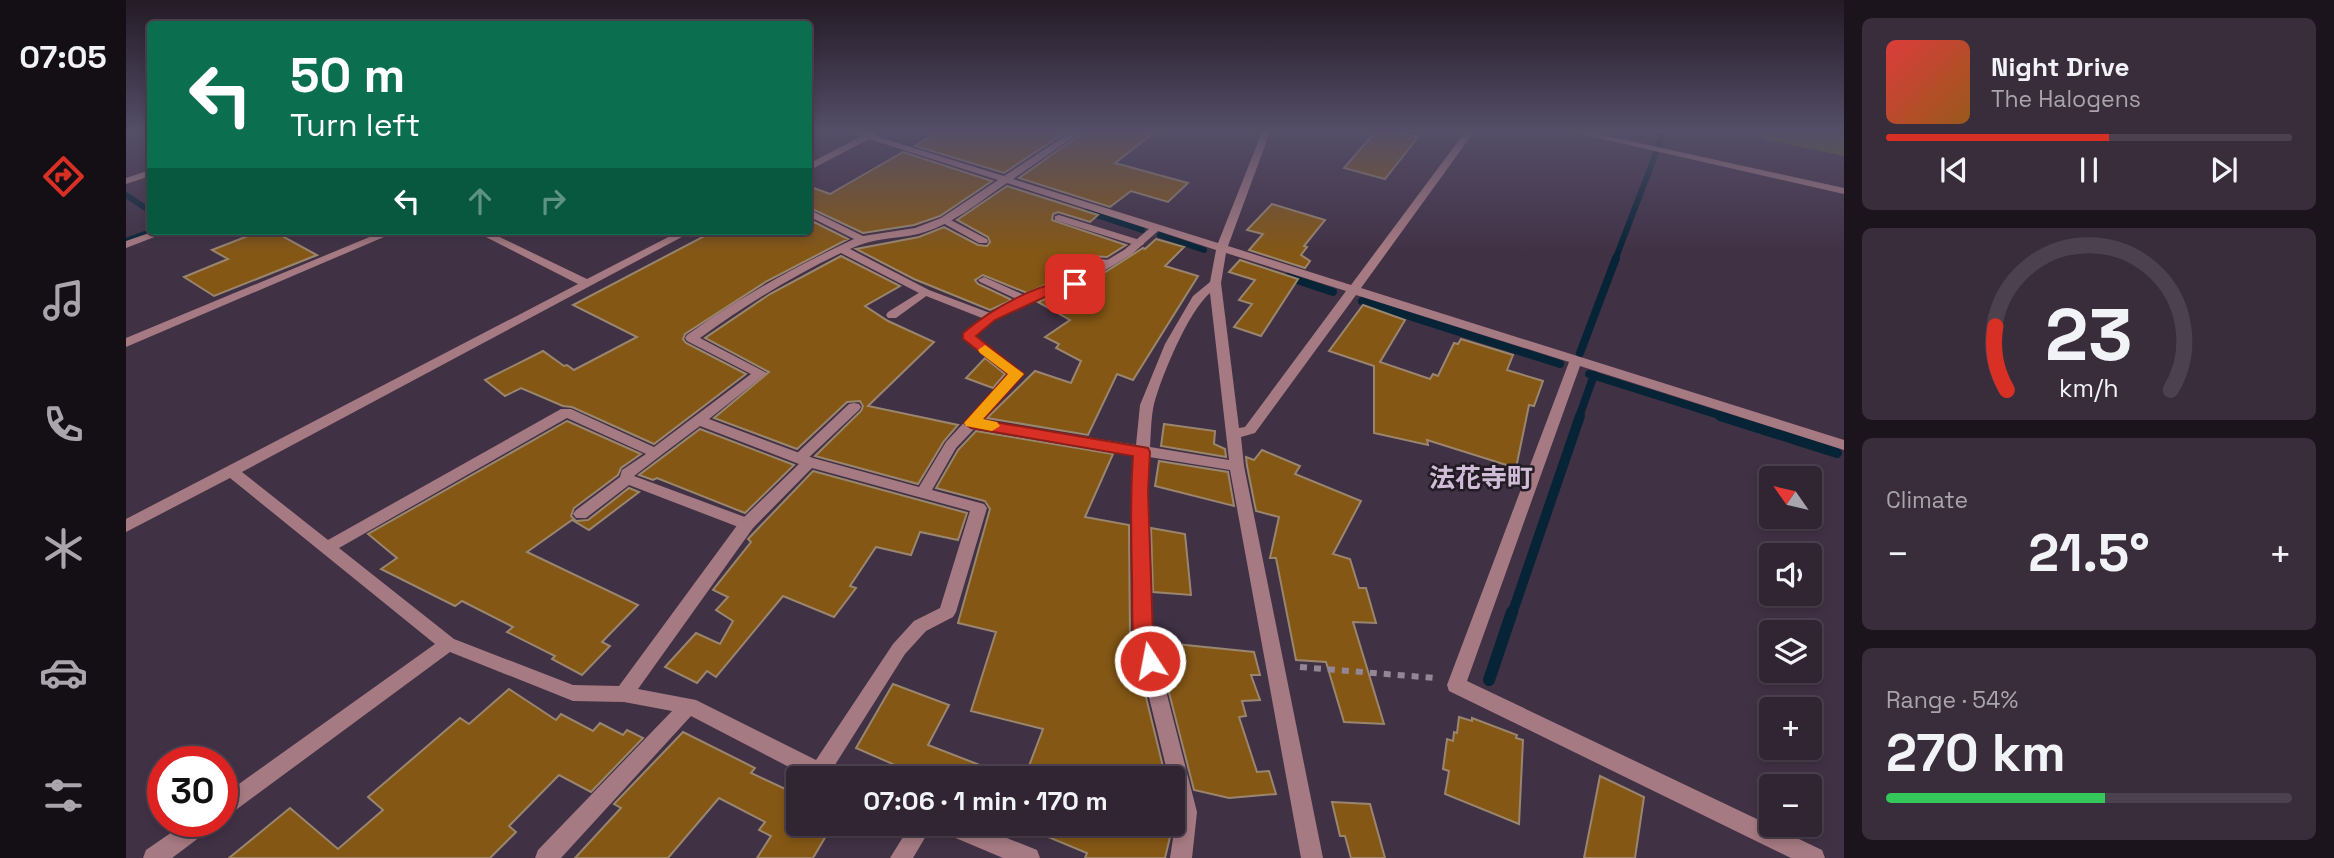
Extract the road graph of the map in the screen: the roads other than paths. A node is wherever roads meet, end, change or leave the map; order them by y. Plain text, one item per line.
1 (983, 172) edge
2 (1018, 172) edge
3 (1251, 172) edge
4 (1441, 172) edge
5 (1758, 172) edge
6 (147, 174) edge
7 (1006, 180) junction
8 (126, 181) edge
9 (1844, 191) edge
10 (812, 214) edge
11 (1059, 218) dead end
12 (944, 220) junction
13 (1157, 228) junction
14 (154, 235) edge
15 (383, 235) edge
16 (487, 235) edge
17 (680, 235) edge
18 (862, 239) junction
19 (983, 241) dead end
20 (1139, 243) junction
21 (126, 245) edge
22 (1222, 248) junction
23 (841, 250) junction
24 (1072, 260) dead end
25 (1111, 263) junction
26 (984, 280) dead end
27 (1215, 283) junction
28 (587, 284) junction
29 (1354, 290) junction
30 (925, 292) junction
31 (1027, 300) junction
32 (892, 315) dead end
33 (990, 317) junction
34 (126, 343) edge
35 (1576, 360) junction
36 (854, 407) dead end
37 (699, 420) junction
38 (971, 423) junction
39 (1233, 434) junction
40 (1844, 445) edge
41 (1142, 452) junction
42 (654, 453) junction
43 (804, 461) junction
44 (1237, 466) junction
45 (230, 471) junction
46 (627, 480) junction
47 (923, 493) junction
48 (581, 514) dead end
49 (747, 524) junction
50 (126, 526) edge
51 (327, 548) junction
52 (448, 645) junction
53 (624, 694) junction
54 (689, 706) junction
55 (806, 766) edge
56 (832, 766) edge
57 (238, 796) edge
58 (915, 836) edge
59 (968, 836) edge
60 (183, 837) edge
61 (998, 852) edge
62 (154, 858) edge
63 (546, 858) edge
64 (901, 858) edge
65 (1029, 858) edge
66 (1181, 858) edge
67 (1312, 858) edge
68 (1814, 858) edge

1 - 7 street
2 - 7 street
3 - 22 street
4 - 29 street
5 - 9 street
6 - 8 street
7 - 12 street
7 - 13 street
10 - 18 street
11 - 20 street
12 - 18 street
12 - 19 street
13 - 20 street
13 - 22 street
14 - 21 street
15 - 34 street
16 - 28 street
17 - 28 street
18 - 23 street
20 - 25 street
22 - 27 street
22 - 29 street
23 - 30 street
23 - 37 street
24 - 25 street
25 - 31 street
26 - 31 street
27 - 39 street
27 - 41 street
28 - 45 street
29 - 35 street
29 - 39 street
30 - 32 street
30 - 33 street
31 - 33 street
33 - 38 street
35 - 40 street
35 - 68 street
36 - 43 street
37 - 42 street
37 - 43 street
38 - 41 street
38 - 47 street
39 - 44 street
41 - 44 street
41 - 66 street
42 - 46 street
42 - 51 street
43 - 47 street
43 - 49 street
44 - 67 street
45 - 50 street
45 - 51 street
46 - 48 street
46 - 49 street
47 - 56 street
49 - 53 street
51 - 52 street
52 - 53 street
52 - 57 street
53 - 54 street
54 - 55 street
54 - 63 street
58 - 64 street
59 - 61 street
60 - 62 street
61 - 65 street

